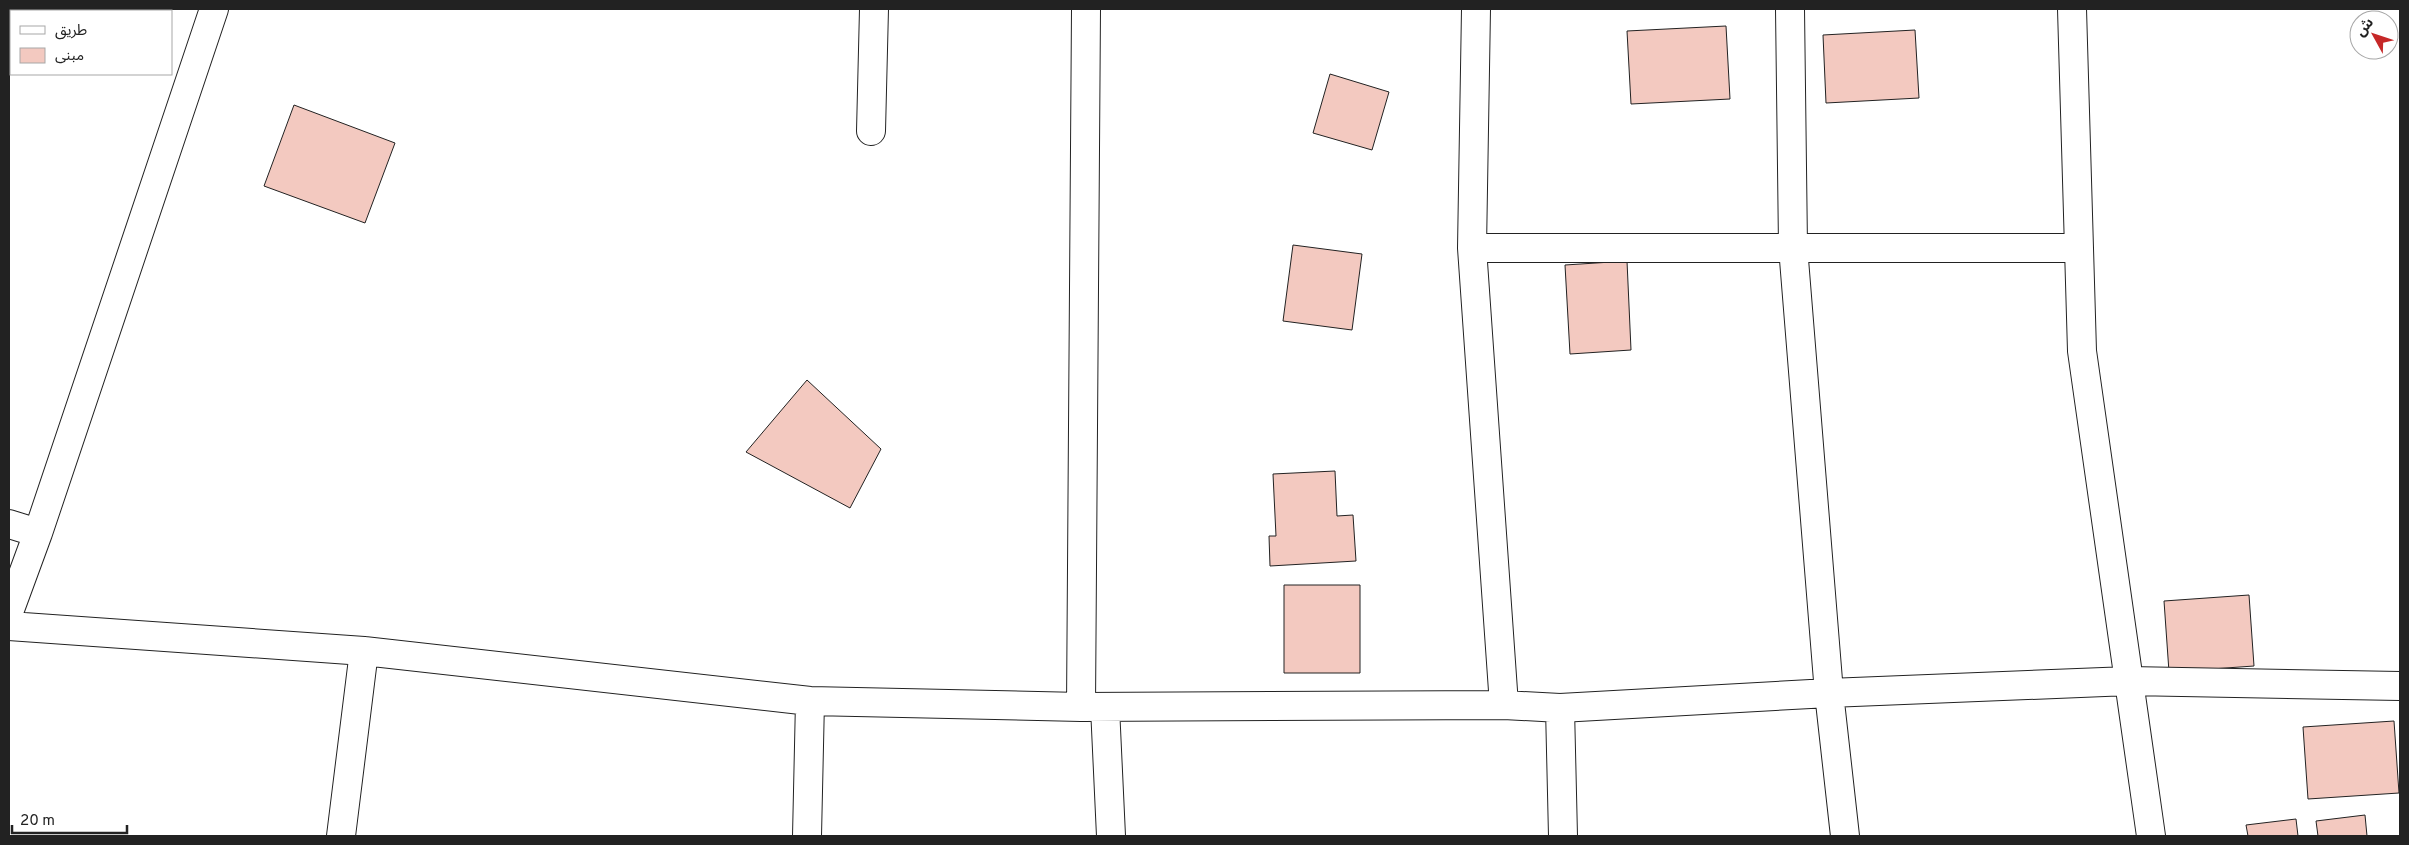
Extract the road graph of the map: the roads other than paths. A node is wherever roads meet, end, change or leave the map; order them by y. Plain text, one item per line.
1 (214, 9) edge
2 (874, 9) edge
3 (1086, 9) edge
4 (1476, 9) edge
5 (1790, 9) edge
6 (2072, 9) edge
7 (871, 131) dead end
8 (1472, 248) junction
9 (1793, 248) junction
10 (2079, 248) junction
11 (9, 524) edge
12 (38, 533) junction
13 (9, 612) edge
14 (9, 626) edge
15 (364, 650) junction
16 (2129, 681) junction
17 (2400, 686) edge
18 (1829, 693) junction
19 (810, 701) junction
20 (1504, 705) junction
21 (1093, 707) junction
22 (1560, 708) junction
23 (341, 836) edge
24 (806, 836) edge
25 (1111, 836) edge
26 (1563, 836) edge
27 (1845, 836) edge
28 (2151, 836) edge

1 - 12 street
2 - 7 street
3 - 21 street
4 - 8 street
5 - 9 street
6 - 10 street
8 - 9 street
8 - 20 street
9 - 10 street
9 - 18 street
10 - 16 street
11 - 12 street
12 - 13 street
14 - 15 street
15 - 19 street
15 - 23 street
16 - 17 street
16 - 18 street
16 - 28 street
18 - 22 street
18 - 27 street
19 - 21 street
19 - 24 street
20 - 21 street
20 - 22 street
21 - 25 street
22 - 26 street

